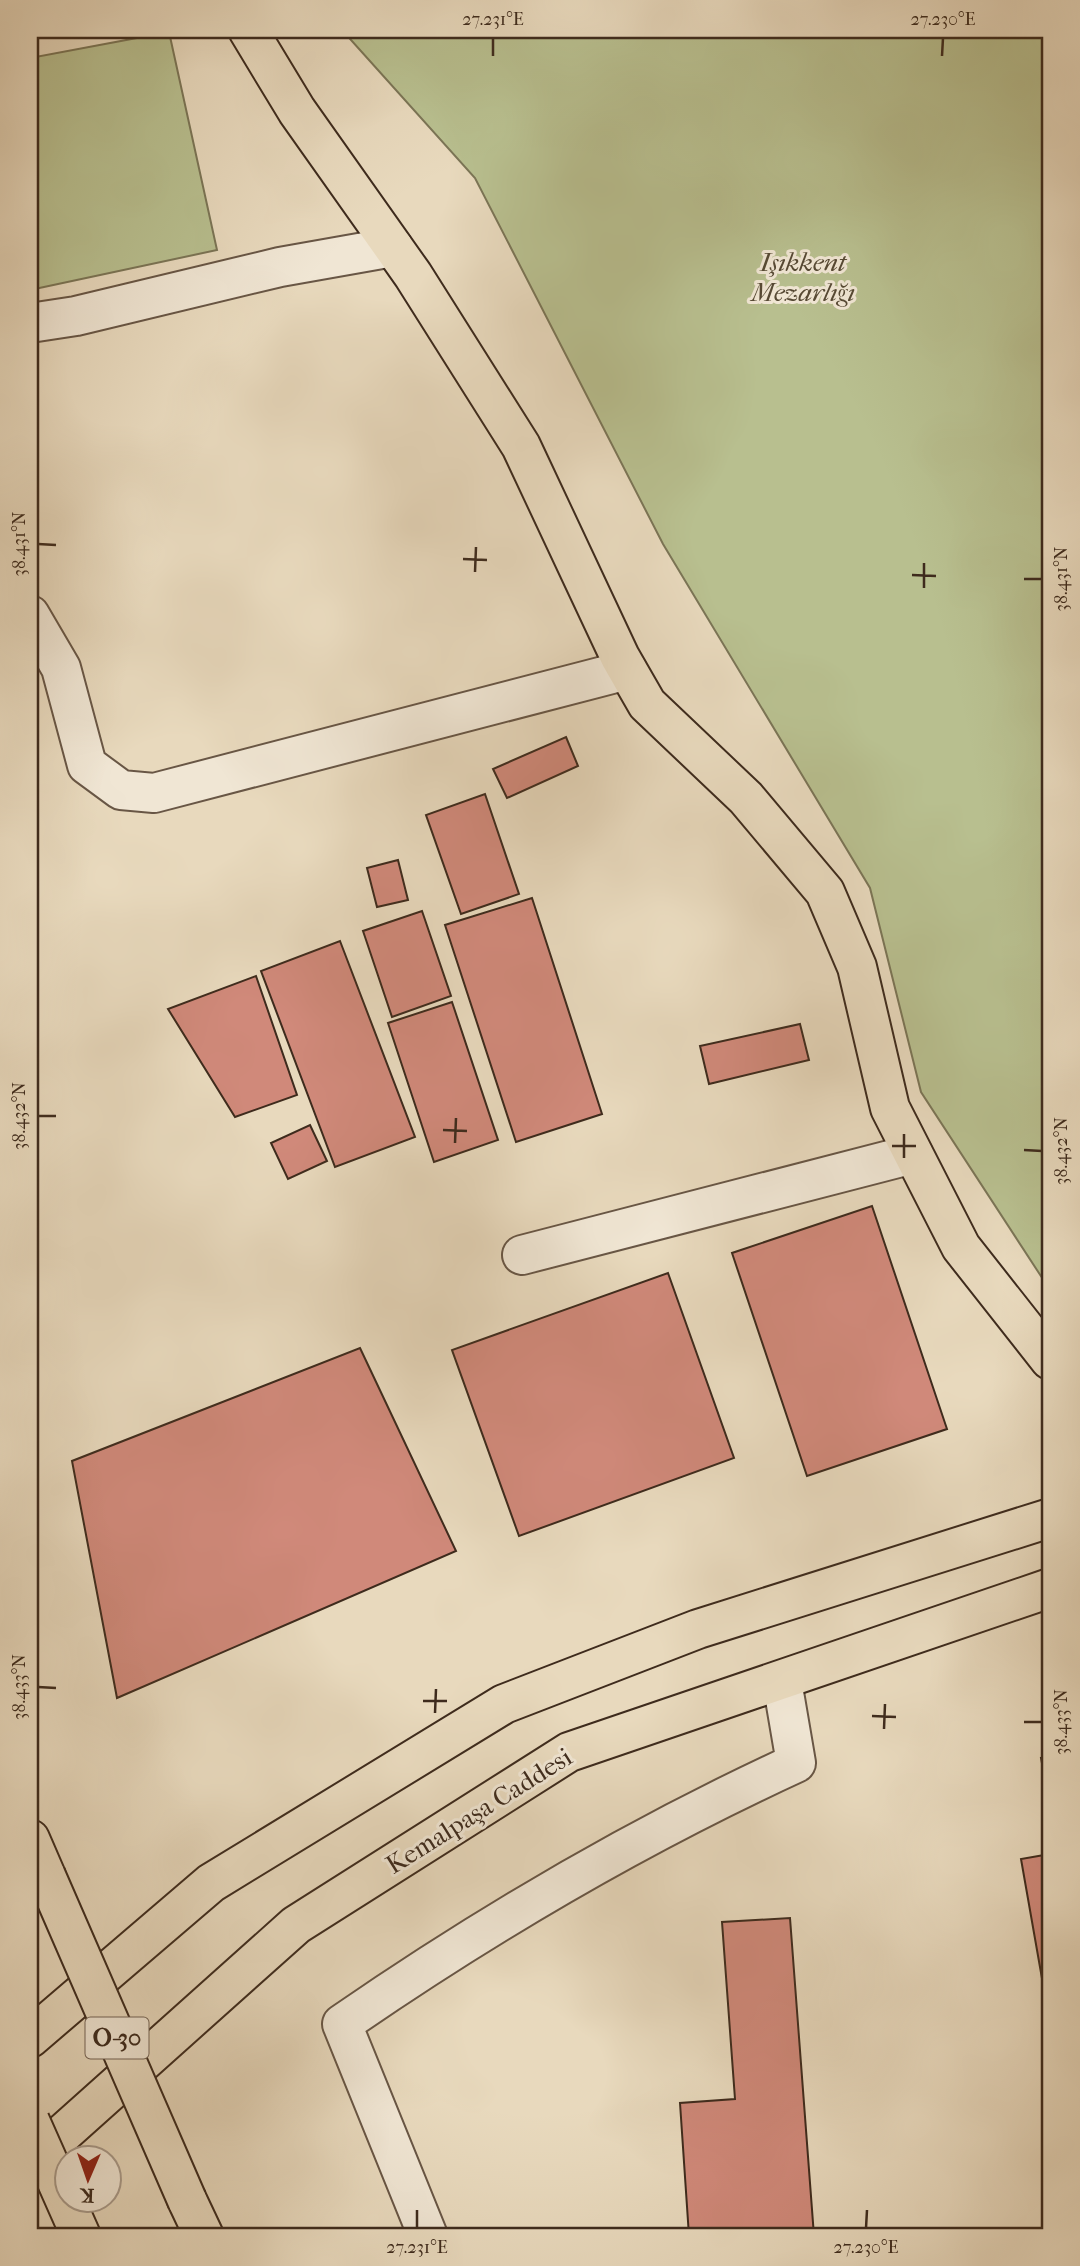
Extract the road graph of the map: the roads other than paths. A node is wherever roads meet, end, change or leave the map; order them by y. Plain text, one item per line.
1 (248, 30) edge
2 (393, 247) junction
3 (30, 323) edge
4 (30, 615) edge
5 (627, 670) junction
6 (913, 1154) junction
7 (522, 1255) dead end
8 (1050, 1360) edge
9 (1050, 1518) edge
10 (1050, 1588) edge
11 (782, 1681) junction
12 (30, 1839) edge
13 (30, 2038) edge
14 (30, 2121) edge
15 (30, 2163) edge
16 (81, 2236) edge
17 (204, 2236) edge
18 (428, 2236) edge

1 - 2 main road
2 - 3 street
2 - 5 main road
4 - 5 street
5 - 6 main road
6 - 7 street
6 - 8 main road
9 - 13 main road
10 - 11 main road, Kemalpaşa Caddesi
11 - 15 main road, Kemalpaşa Caddesi
11 - 18 street
12 - 17 main road, O-30, bridge
14 - 16 main road, bridge

